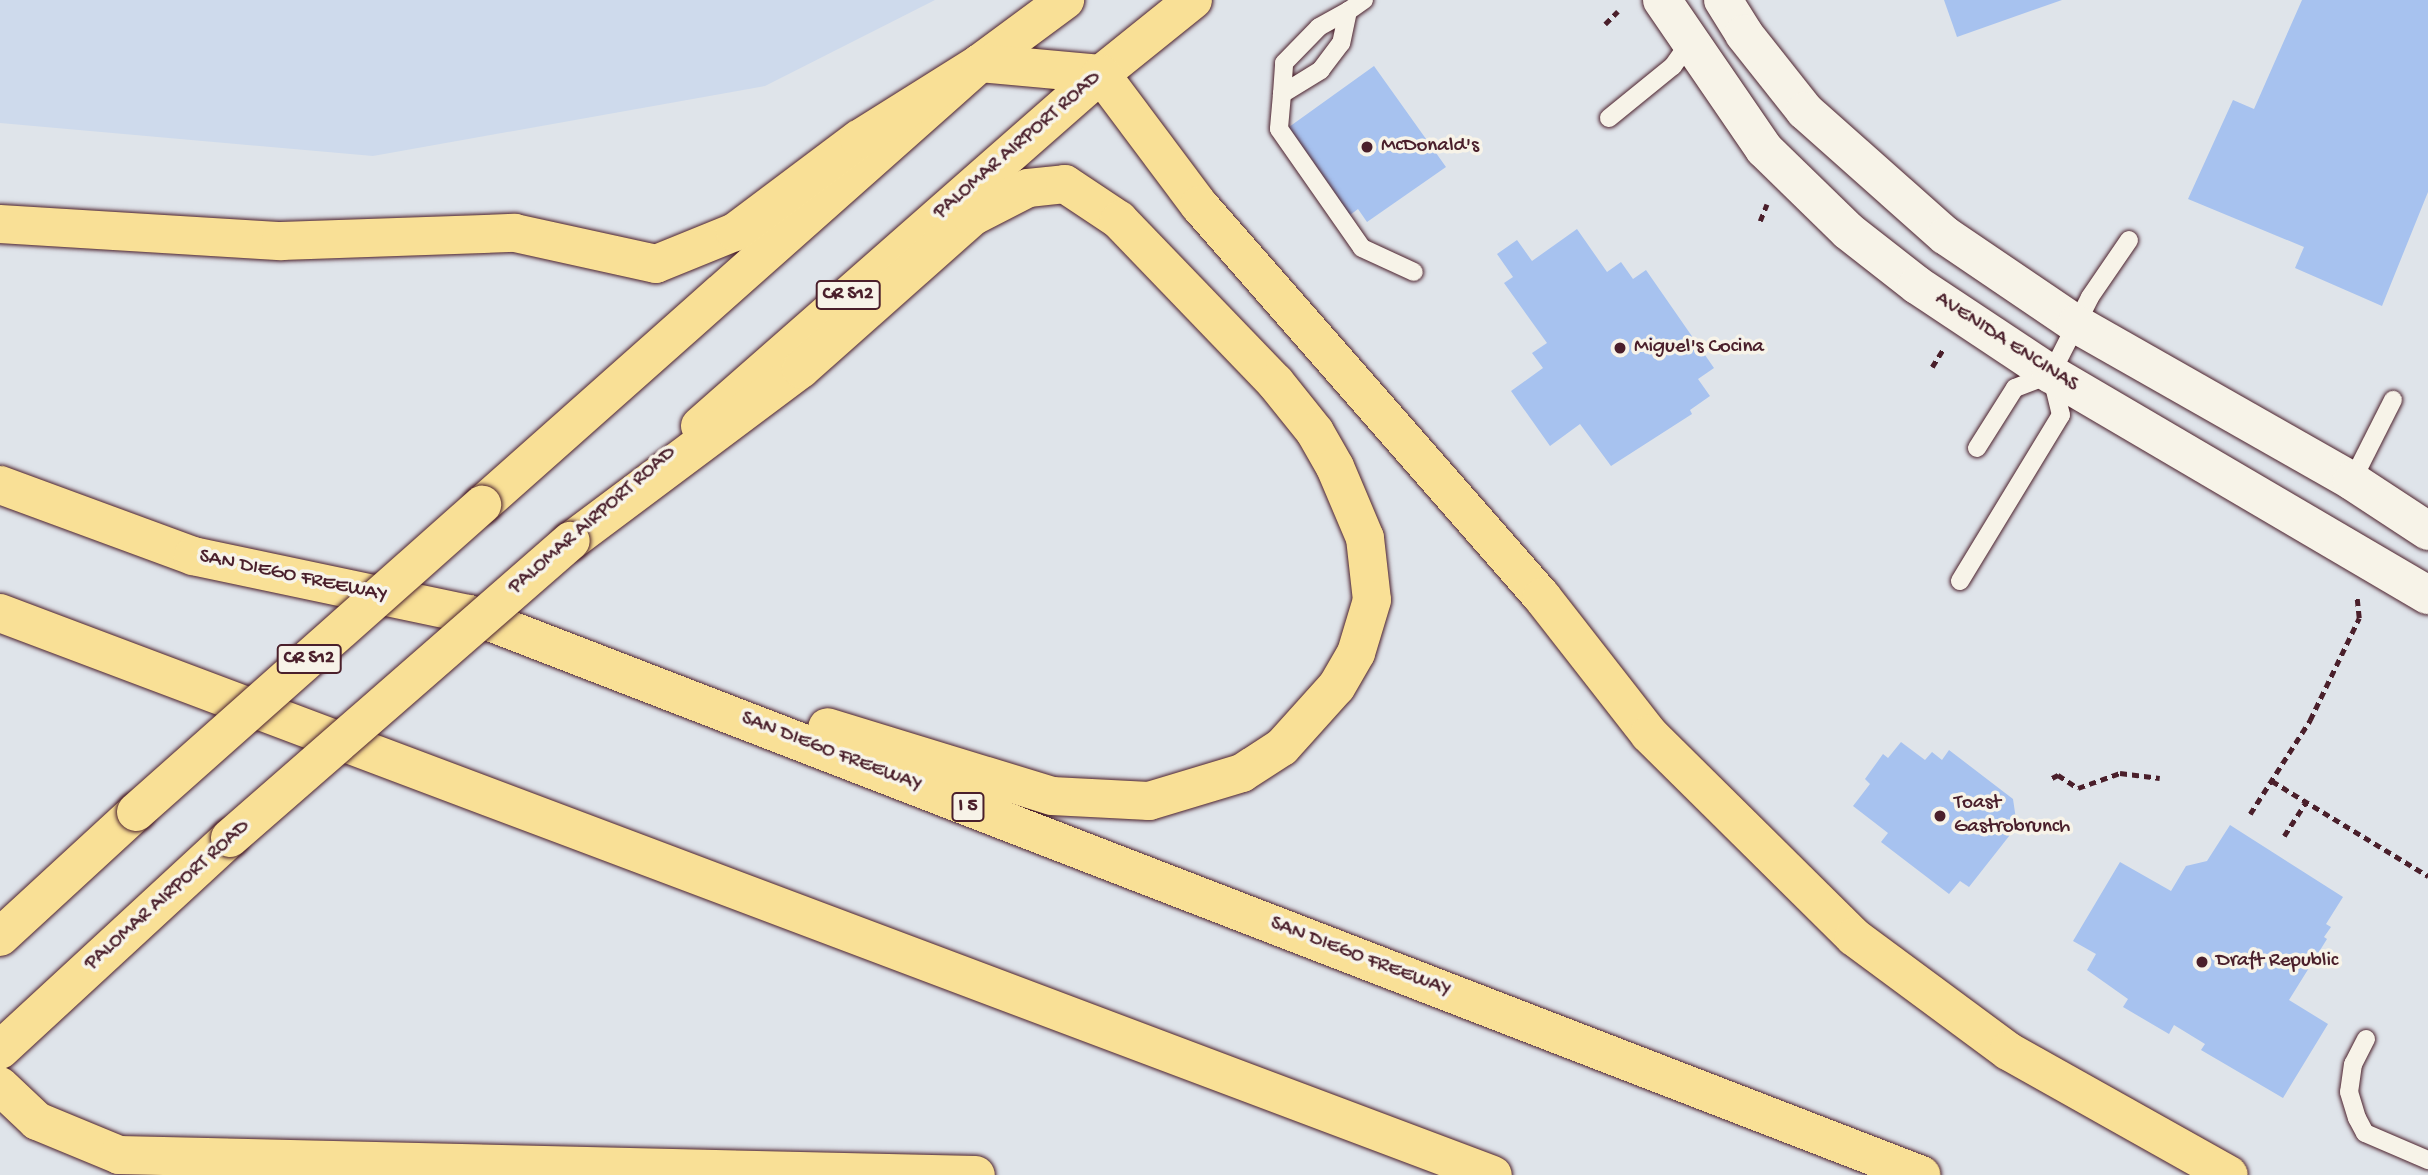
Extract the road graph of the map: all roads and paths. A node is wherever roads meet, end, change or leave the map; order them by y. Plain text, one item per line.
1 (1065, 0) edge
2 (1193, 0) edge
3 (1364, 0) edge
4 (1662, 0) edge
5 (1723, 0) edge
6 (1348, 11) junction
7 (1618, 11) dead end
8 (1605, 24) dead end
9 (1689, 43) junction
10 (980, 63) junction
11 (1101, 74) junction
12 (1282, 94) junction
13 (1609, 118) dead end
14 (1770, 197) dead end
15 (1760, 221) dead end
16 (0, 223) edge
17 (2129, 240) dead end
18 (1414, 272) dead end
19 (2076, 324) junction
20 (1946, 345) dead end
21 (1932, 367) dead end
22 (2051, 374) junction
23 (2393, 400) dead end
24 (1977, 448) dead end
25 (2352, 481) junction
26 (0, 485) edge
27 (583, 530) junction
28 (2428, 531) edge
29 (1960, 581) dead end
30 (2356, 590) dead end
31 (2428, 595) edge
32 (0, 612) edge
33 (643, 680) junction
34 (2052, 778) dead end
35 (2160, 778) dead end
36 (2272, 781) junction
37 (2306, 802) junction
38 (2250, 814) dead end
39 (2284, 836) dead end
40 (2428, 876) edge
41 (0, 937) edge
42 (2366, 1039) dead end
43 (0, 1050) edge
44 (0, 1086) edge
45 (2428, 1160) edge
46 (976, 1175) edge
47 (1493, 1175) edge
48 (1921, 1175) edge
49 (2229, 1175) edge

1 - 10 main road, CR S12
2 - 11 main road, PALOMAR AIRPORT ROAD / CR S12
3 - 6 lane
4 - 9 street, AVENIDA ENCINAS
5 - 19 street
6 - 12 lane
6 - 12 lane
7 - 8 path
9 - 13 lane
9 - 22 street, AVENIDA ENCINAS
10 - 11 main road
10 - 16 main road
10 - 41 main road, CR S12, bridge
11 - 27 main road, PALOMAR AIRPORT ROAD / CR S12
11 - 49 main road
12 - 18 lane
14 - 15 path
17 - 19 lane
19 - 22 lane
19 - 25 street
20 - 21 path
22 - 24 lane
22 - 29 lane
22 - 31 street, AVENIDA ENCINAS
23 - 25 lane
25 - 28 street
26 - 33 main road, SAN DIEGO FREEWAY / I 5
27 - 33 main road
27 - 43 main road, PALOMAR AIRPORT ROAD / CR S12, bridge
30 - 36 path
32 - 47 main road
33 - 48 main road, SAN DIEGO FREEWAY / I 5
34 - 35 path
36 - 37 path
36 - 38 path
37 - 39 path
37 - 40 path
42 - 45 lane
44 - 46 main road

